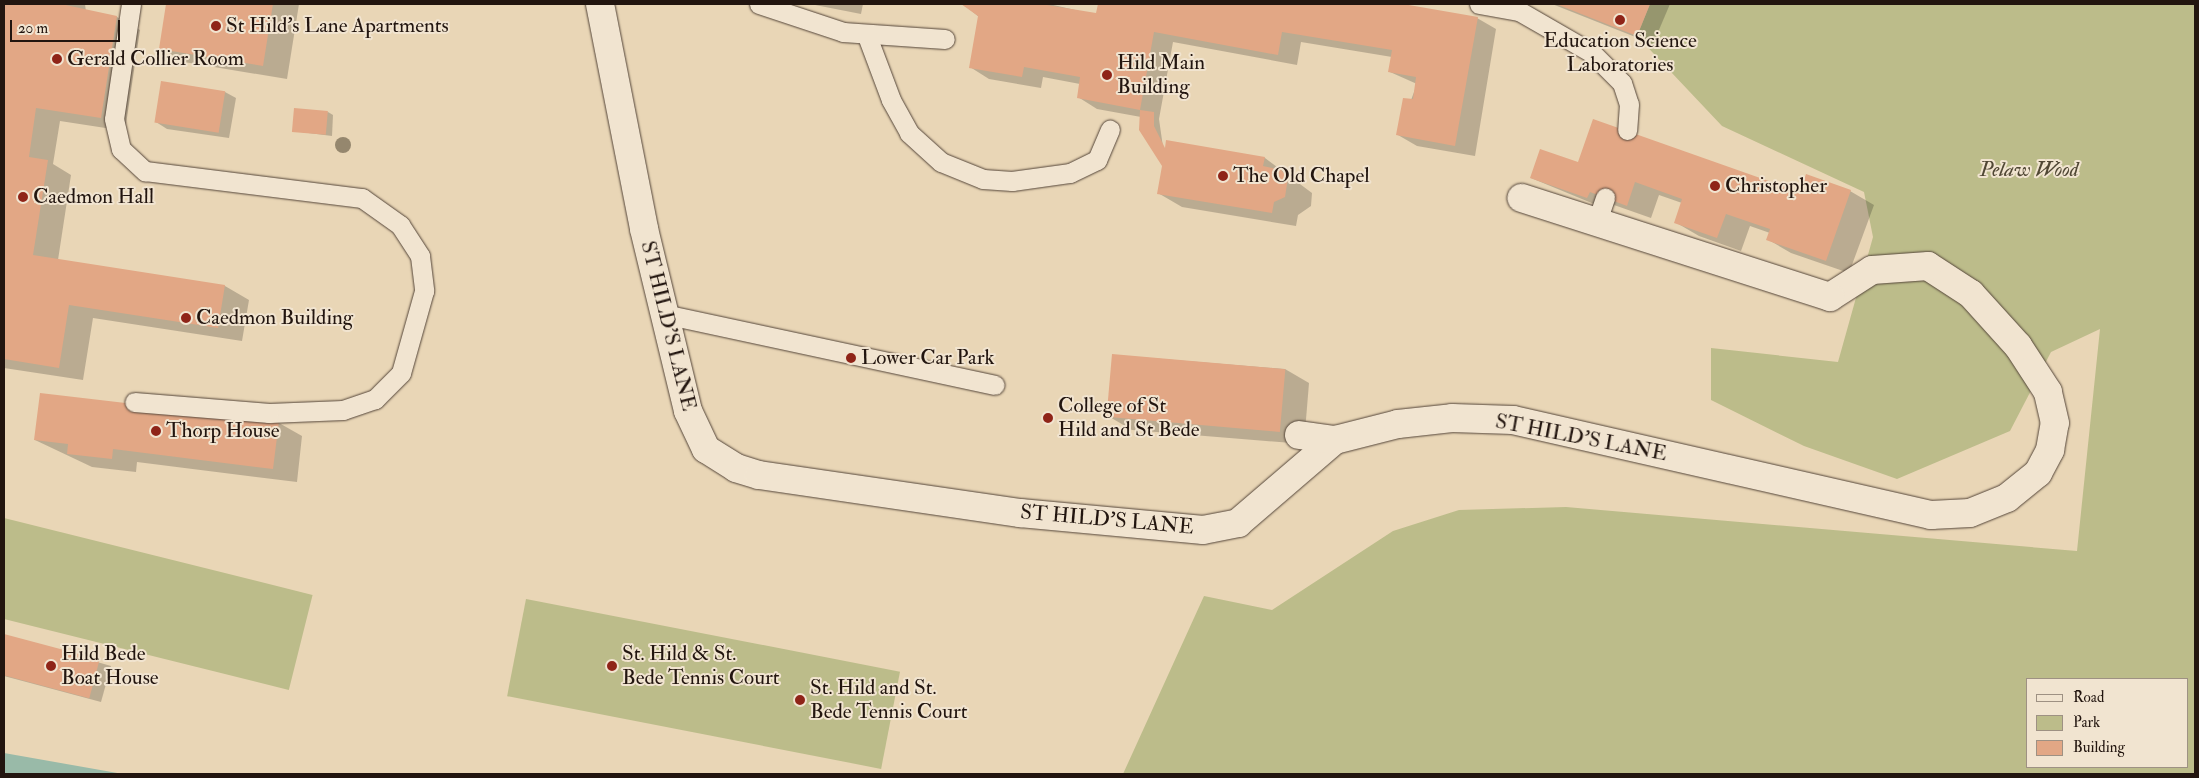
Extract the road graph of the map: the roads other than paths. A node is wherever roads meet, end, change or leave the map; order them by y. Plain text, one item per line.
1 (131, 4) edge
2 (600, 4) edge
3 (759, 4) edge
4 (1479, 4) edge
5 (867, 36) junction
6 (946, 39) dead end
7 (1110, 130) dead end
8 (1627, 130) dead end
9 (1521, 198) dead end
10 (1605, 198) dead end
11 (1596, 224) junction
12 (664, 314) junction
13 (994, 385) dead end
14 (134, 402) dead end
15 (1300, 435) dead end
16 (1336, 440) junction

1 - 14 lane
2 - 12 street, ST HILD'S LANE
3 - 5 lane
4 - 8 lane
5 - 6 lane
5 - 7 lane
9 - 11 street, ST HILD'S LANE
10 - 11 lane
11 - 16 street, ST HILD'S LANE
12 - 13 lane
12 - 16 street, ST HILD'S LANE
15 - 16 street

